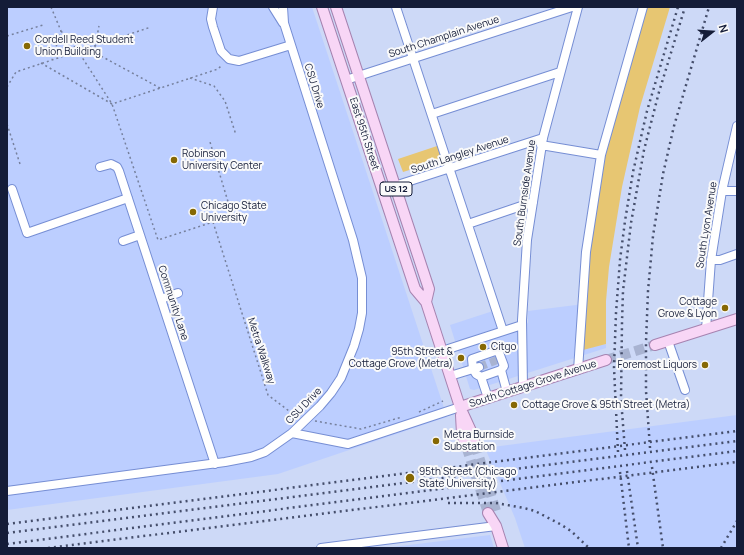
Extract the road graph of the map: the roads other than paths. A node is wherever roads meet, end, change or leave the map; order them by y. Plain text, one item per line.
1 (213, 7) edge
2 (273, 7) edge
3 (282, 7) edge
4 (322, 7) edge
5 (336, 7) edge
6 (396, 7) edge
7 (572, 7) edge
8 (578, 7) edge
9 (643, 7) edge
10 (284, 23) junction
11 (291, 45) junction
12 (413, 58) junction
13 (560, 72) junction
14 (359, 76) junction
15 (346, 80) junction
16 (432, 114) junction
17 (737, 126) edge
18 (542, 141) junction
19 (601, 155) junction
20 (100, 167) dead end
21 (450, 168) junction
22 (395, 186) junction
23 (12, 189) dead end
24 (382, 190) junction
25 (722, 190) junction
26 (737, 191) edge
27 (128, 198) junction
28 (532, 202) junction
29 (468, 224) junction
30 (140, 235) junction
31 (123, 241) dead end
32 (737, 254) edge
33 (711, 260) junction
34 (178, 294) dead end
35 (161, 299) junction
36 (426, 302) junction
37 (737, 319) edge
38 (522, 325) junction
39 (706, 329) junction
40 (503, 331) junction
41 (668, 341) junction
42 (655, 346) tunnel mouth
43 (442, 350) junction
44 (606, 360) tunnel mouth
45 (476, 368) junction
46 (501, 370) junction
47 (578, 370) junction
48 (450, 376) junction
49 (481, 377) junction
50 (523, 387) junction
51 (685, 390) dead end
52 (507, 392) junction
53 (488, 398) junction
54 (460, 407) junction
55 (292, 433) junction
56 (470, 445) tunnel mouth
57 (215, 464) junction
58 (7, 491) edge
59 (492, 512) tunnel mouth
60 (496, 526) junction
61 (321, 548) edge
62 (504, 548) edge

1 - 11 street
2 - 10 street
3 - 10 street
4 - 15 main road, East 95th Street / US 12
5 - 14 main road, East 95th Street / US 12
6 - 12 street
7 - 12 street, South Champlain Avenue
8 - 13 street, South Burnside Avenue
9 - 19 street
10 - 11 street, CSU Drive
11 - 55 street, CSU Drive
12 - 14 street, South Champlain Avenue
12 - 16 street
13 - 16 street
13 - 18 street, South Burnside Avenue
14 - 15 street, South Champlain Avenue
14 - 22 main road, East 95th Street / US 12
15 - 24 main road, East 95th Street / US 12
16 - 21 street
17 - 25 street, South Lyon Avenue
18 - 19 street, South Langley Avenue
18 - 21 street, South Langley Avenue
18 - 28 street, South Burnside Avenue
19 - 47 street
20 - 27 street, Community Lane
21 - 22 street, South Langley Avenue
21 - 29 street
22 - 24 street, South Langley Avenue
22 - 36 main road, East 95th Street / US 12
23 - 27 street
24 - 36 main road, East 95th Street / US 12
25 - 26 street
25 - 33 street, South Lyon Avenue
27 - 30 street, Community Lane
28 - 29 street
28 - 38 street, South Burnside Avenue
29 - 40 street
30 - 31 street
30 - 35 street, Community Lane
32 - 33 street
33 - 39 street, South Lyon Avenue
34 - 35 street
35 - 57 street, Community Lane
36 - 43 main road, East 95th Street / US 12
37 - 39 main road
38 - 40 street
38 - 50 street, South Burnside Avenue
39 - 41 main road
40 - 43 street
41 - 42 main road
41 - 51 street
43 - 48 main road, East 95th Street / US 12
44 - 47 main road, South Cottage Grove Avenue
45 - 46 street
45 - 48 street
45 - 49 street
46 - 49 street
46 - 52 street
47 - 50 main road, South Cottage Grove Avenue
48 - 54 main road, East 95th Street / US 12
49 - 53 street
50 - 52 main road, South Cottage Grove Avenue
52 - 53 main road, South Cottage Grove Avenue
53 - 54 main road, South Cottage Grove Avenue
54 - 55 street
54 - 56 main road, East 95th Street / US 12
55 - 57 street, CSU Drive
57 - 58 street, CSU Drive
59 - 60 main road
60 - 61 street
60 - 62 main road

